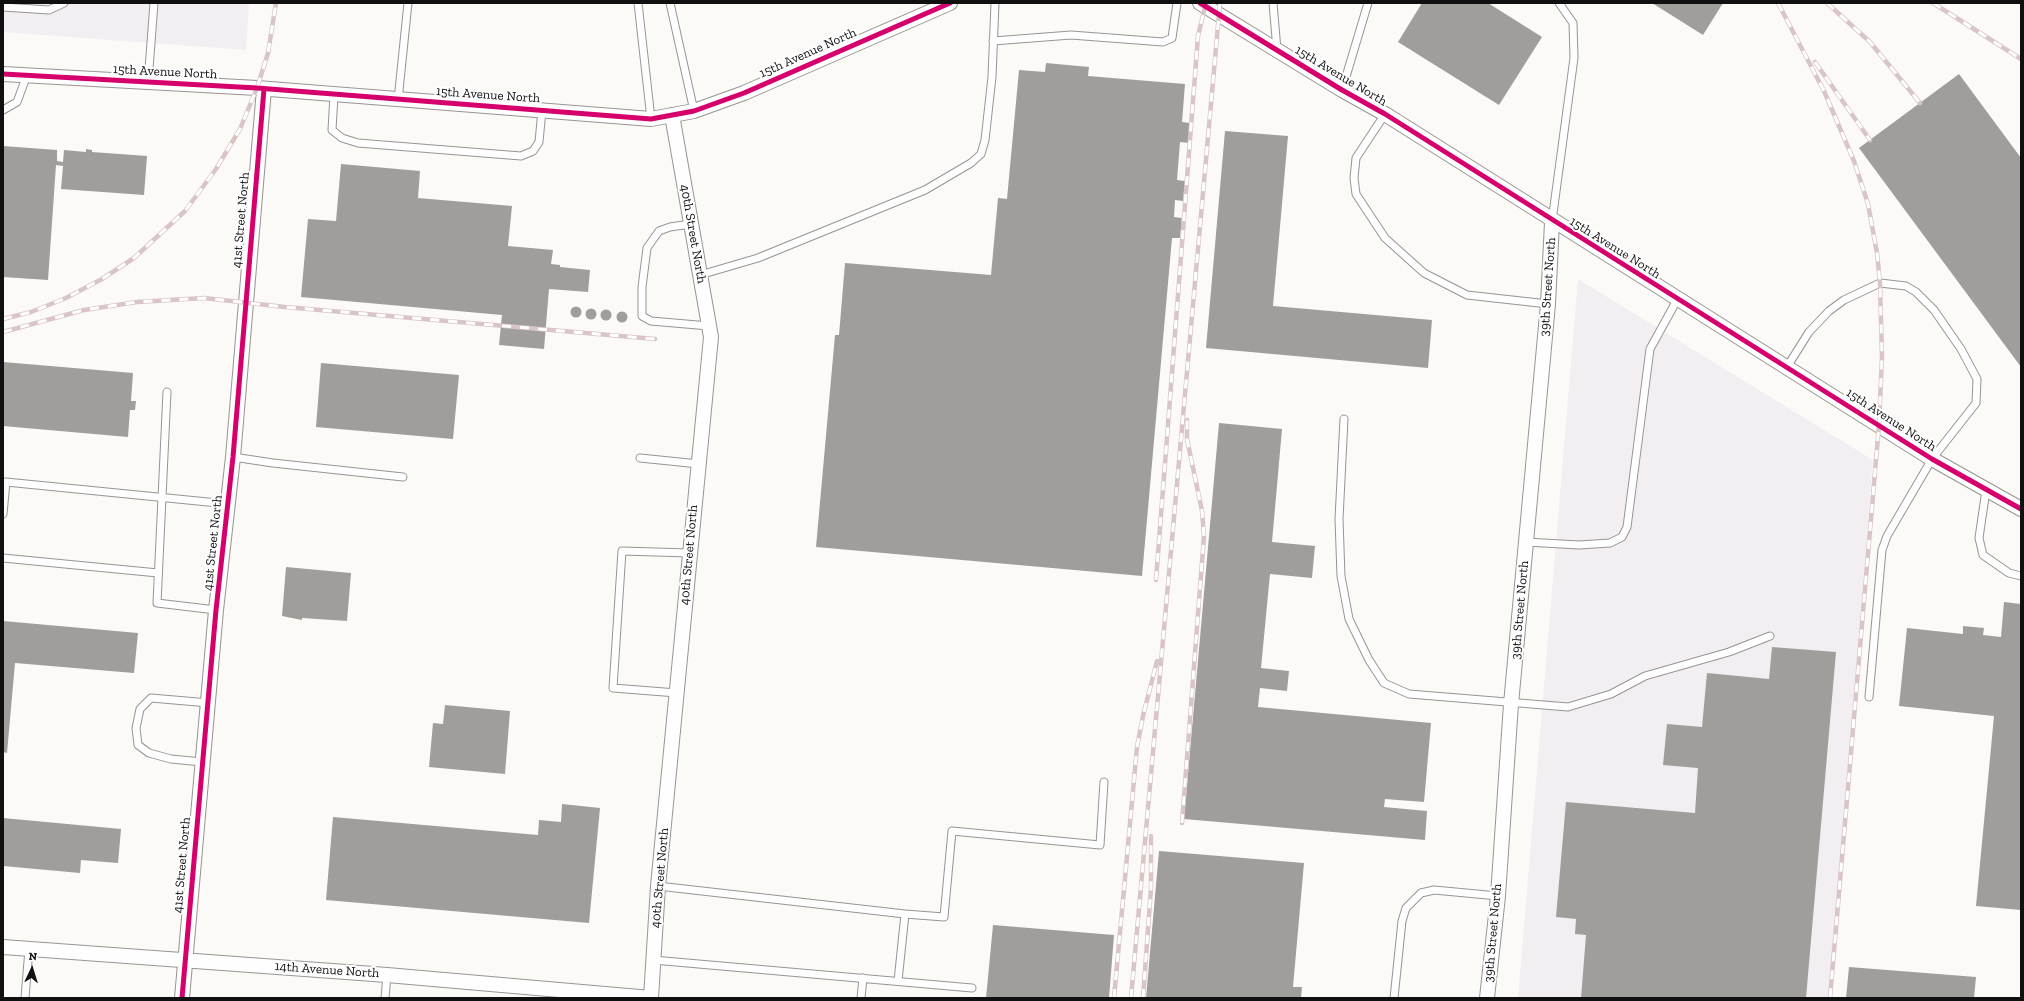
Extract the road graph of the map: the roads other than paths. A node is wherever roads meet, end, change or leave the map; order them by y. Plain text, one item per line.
1 (64, 3) edge
2 (154, 3) edge
3 (408, 3) edge
4 (638, 3) edge
5 (670, 3) edge
6 (950, 3) edge
7 (995, 3) edge
8 (1178, 3) edge
9 (1200, 3) edge
10 (1273, 3) edge
11 (1368, 3) edge
12 (1559, 3) edge
13 (3, 7) edge
14 (993, 41) junction
15 (1277, 50) junction
16 (3, 74) edge
17 (27, 75) junction
18 (148, 82) junction
19 (264, 89) junction
20 (1342, 90) junction
21 (334, 95) junction
22 (398, 100) junction
23 (542, 109) junction
24 (3, 110) edge
25 (694, 111) junction
26 (1385, 114) junction
27 (672, 115) junction
28 (651, 119) junction
29 (1552, 222) junction
30 (691, 224) junction
31 (700, 276) junction
32 (1677, 300) junction
33 (1548, 304) junction
34 (709, 326) junction
35 (1787, 367) junction
36 (167, 392) dead end
37 (1344, 419) dead end
38 (233, 457) junction
39 (640, 458) dead end
40 (1932, 460) junction
41 (699, 464) junction
42 (404, 477) dead end
43 (1986, 490) junction
44 (162, 498) junction
45 (228, 504) junction
46 (2021, 509) edge
47 (3, 514) edge
48 (1526, 542) junction
49 (689, 553) junction
50 (3, 558) edge
51 (158, 573) junction
52 (2021, 576) edge
53 (216, 610) junction
54 (1770, 636) dead end
55 (677, 693) junction
56 (1869, 697) dead end
57 (209, 703) junction
58 (1511, 704) junction
59 (202, 762) junction
60 (1104, 782) dead end
61 (658, 886) junction
62 (1498, 896) junction
63 (905, 914) junction
64 (3, 947) edge
65 (29, 949) junction
66 (185, 960) junction
67 (653, 960) junction
68 (387, 975) junction
69 (863, 978) junction
70 (898, 982) junction
71 (972, 988) dead end
72 (25, 998) edge
73 (182, 998) edge
74 (384, 998) edge
75 (651, 998) edge
76 (861, 998) edge
77 (1394, 998) edge
78 (1487, 998) edge

1 - 13 lane
2 - 18 lane
3 - 22 lane
4 - 28 lane
5 - 25 lane
6 - 25 street, 15th Avenue North
7 - 14 lane
8 - 14 lane
9 - 15 street, 15th Avenue North
10 - 15 lane
11 - 20 lane
12 - 29 lane
14 - 31 lane
15 - 20 street, 15th Avenue North
16 - 17 street, 15th Avenue North
17 - 18 street, 15th Avenue North
17 - 24 lane
18 - 19 street, 15th Avenue North
19 - 21 street, 15th Avenue North
19 - 38 street, 41st Street North
20 - 26 street, 15th Avenue North
21 - 22 street, 15th Avenue North
21 - 23 lane
22 - 23 street, 15th Avenue North
23 - 28 street, 15th Avenue North
25 - 27 street, 15th Avenue North
26 - 29 street, 15th Avenue North
26 - 33 lane
27 - 28 street, 15th Avenue North
27 - 30 street, 40th Street North
29 - 32 street, 15th Avenue North
29 - 33 street, 39th Street North
30 - 31 street, 40th Street North
30 - 34 lane
31 - 34 street, 40th Street North
32 - 35 street, 15th Avenue North
32 - 48 lane
33 - 48 street, 39th Street North
34 - 41 street, 40th Street North
35 - 40 street, 15th Avenue North
35 - 40 lane
36 - 44 lane
37 - 58 lane
38 - 42 lane
38 - 45 street, 41st Street North
39 - 41 lane
40 - 43 street, 15th Avenue North
40 - 56 lane
41 - 49 street, 40th Street North
43 - 46 street, 15th Avenue North
43 - 52 lane
44 - 45 lane
44 - 47 lane
44 - 51 lane
45 - 53 street, 41st Street North
48 - 58 street, 39th Street North
49 - 55 street, 40th Street North
49 - 55 lane
50 - 51 lane
51 - 53 lane
53 - 57 street, 41st Street North
54 - 58 lane
55 - 61 street, 40th Street North
57 - 59 street, 41st Street North
57 - 59 lane
58 - 62 street, 39th Street North
59 - 66 street, 41st Street North
60 - 63 lane
61 - 63 lane
61 - 67 street, 40th Street North
62 - 77 lane
62 - 78 street, 39th Street North
63 - 70 lane
64 - 65 street, 14th Avenue North
65 - 66 street, 14th Avenue North
65 - 72 lane
66 - 68 street, 14th Avenue North
66 - 73 street, 41st Street North
67 - 69 lane
67 - 75 street, 40th Street North
68 - 74 lane
68 - 75 street, 14th Avenue North
69 - 70 lane
69 - 76 lane
70 - 71 lane

